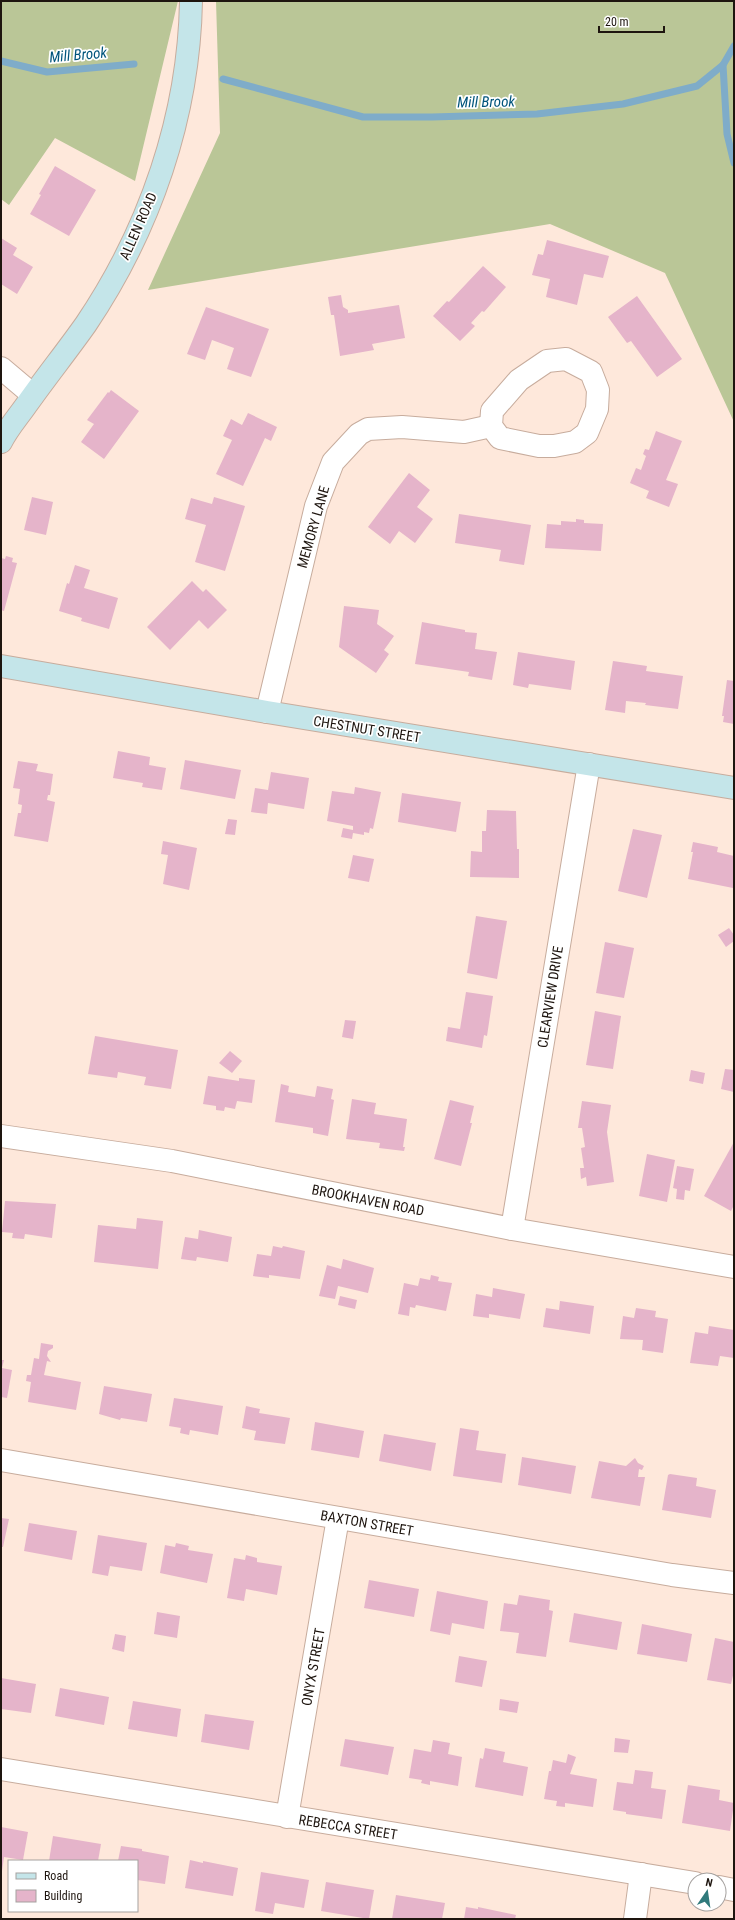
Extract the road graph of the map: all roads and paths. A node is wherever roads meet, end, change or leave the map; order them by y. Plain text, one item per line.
1 (191, 1) edge
2 (1, 368) edge
3 (33, 395) junction
4 (491, 426) junction
5 (1, 442) edge
6 (1, 666) edge
7 (267, 712) junction
8 (589, 764) junction
9 (734, 788) edge
10 (1, 1136) edge
11 (512, 1229) junction
12 (734, 1267) edge
13 (1, 1460) edge
14 (338, 1518) junction
15 (734, 1583) edge
16 (1, 1769) edge
17 (287, 1817) junction
18 (641, 1874) junction
19 (687, 1882) edge
20 (636, 1919) edge

1 - 3 street, ALLEN ROAD
2 - 3 street
3 - 5 street, ALLEN ROAD
4 - 4 street
4 - 7 street, MEMORY LANE
6 - 7 street, CHESTNUT STREET
7 - 8 street, CHESTNUT STREET
8 - 9 street, CHESTNUT STREET
8 - 11 street, CLEARVIEW DRIVE
10 - 11 street, BROOKHAVEN ROAD
11 - 12 street, BROOKHAVEN ROAD
13 - 14 street, BAXTON STREET
14 - 15 street, BAXTON STREET
14 - 17 street, ONYX STREET
16 - 17 street, REBECCA STREET
17 - 18 street, REBECCA STREET
18 - 19 street, REBECCA STREET
18 - 20 street

